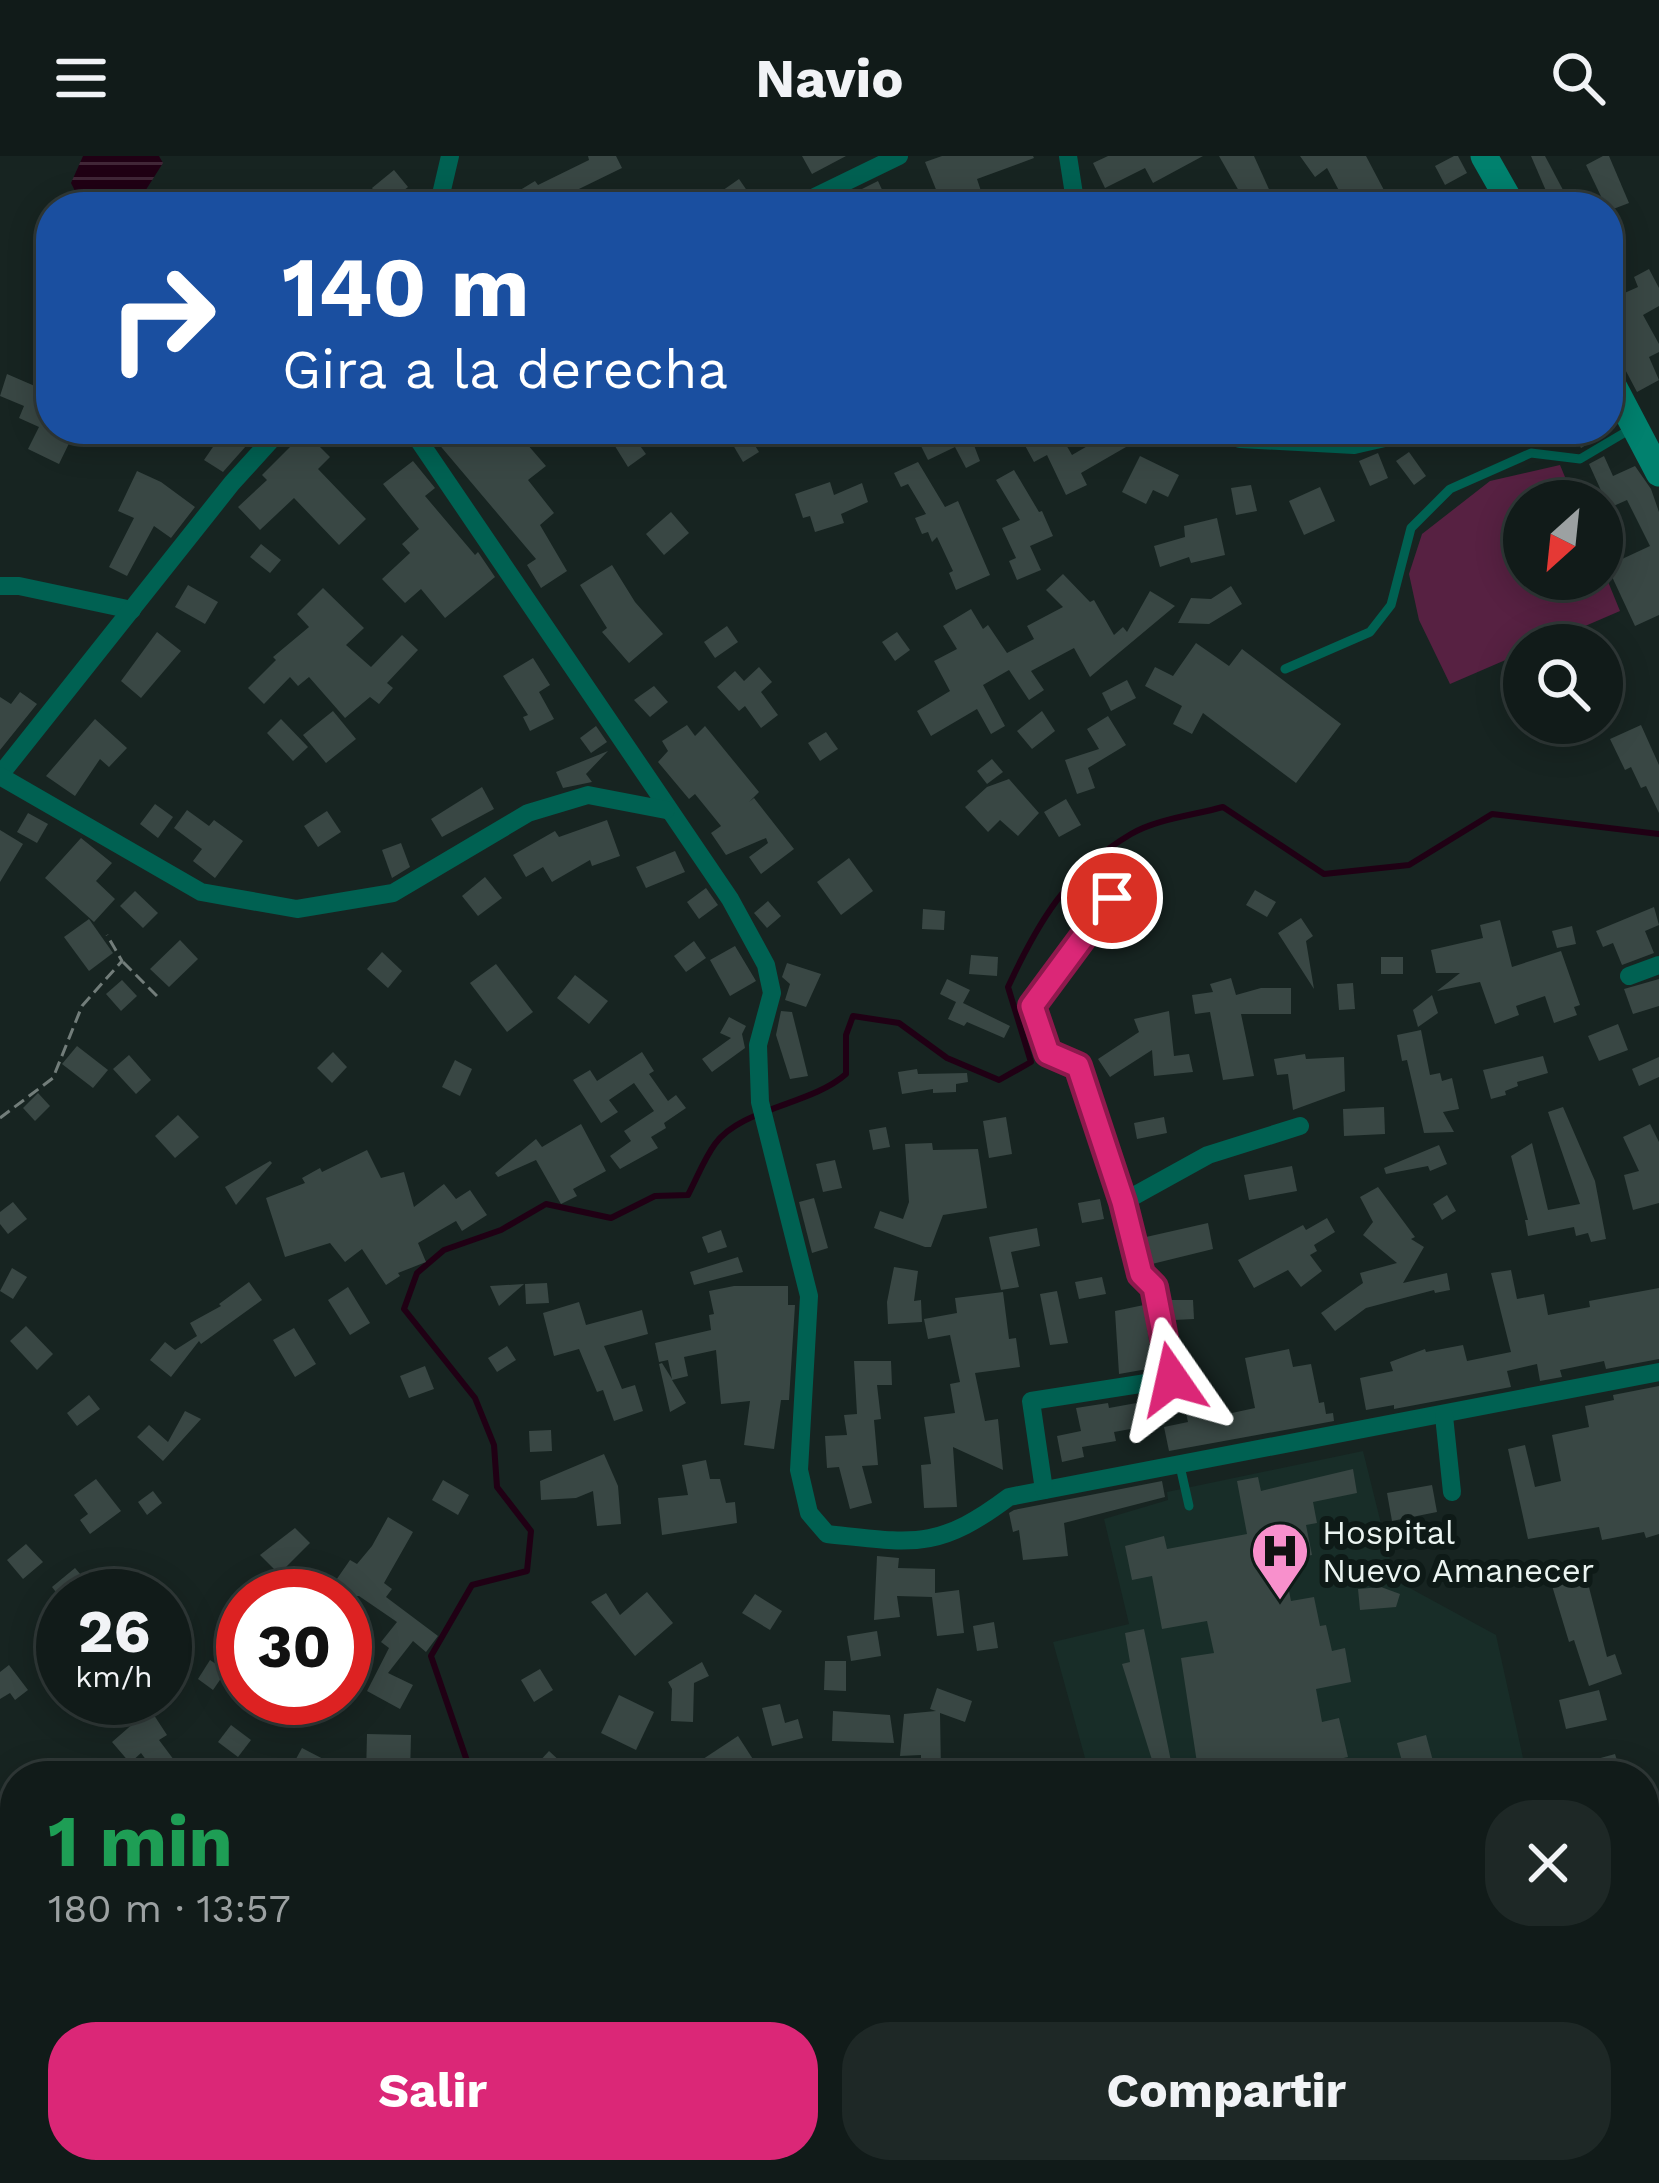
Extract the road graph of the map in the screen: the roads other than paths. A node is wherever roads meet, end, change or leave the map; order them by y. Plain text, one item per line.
1 (450, 156) edge
2 (899, 156) edge
3 (1067, 156) edge
4 (1484, 156) edge
5 (443, 192) edge
6 (825, 192) edge
7 (1073, 192) edge
8 (1504, 192) edge
9 (1623, 404) edge
10 (1635, 427) junction
11 (1623, 434) edge
12 (267, 444) edge
13 (421, 444) edge
14 (1606, 444) edge
15 (1659, 473) edge
16 (0, 586) edge
17 (132, 610) junction
18 (1285, 669) dead end
19 (0, 775) edge
20 (666, 810) junction
21 (1112, 898) dead end
22 (1659, 964) edge
23 (1629, 976) dead end
24 (1300, 1126) dead end
25 (1123, 1202) junction
26 (1659, 1372) edge
27 (1444, 1416) junction
28 (1180, 1466) junction
29 (1044, 1490) junction
30 (1453, 1492) dead end
31 (1189, 1506) dead end

1 - 5 street
2 - 6 street
3 - 7 street
4 - 8 main road
9 - 10 main road
10 - 11 lane
10 - 15 main road
12 - 17 street
13 - 20 street
14 - 18 lane
16 - 17 street
17 - 19 street
19 - 20 street
20 - 29 street
21 - 25 street
22 - 23 street
24 - 25 street
25 - 29 street
26 - 27 street
27 - 28 street
27 - 30 street
28 - 29 street
28 - 31 lane

